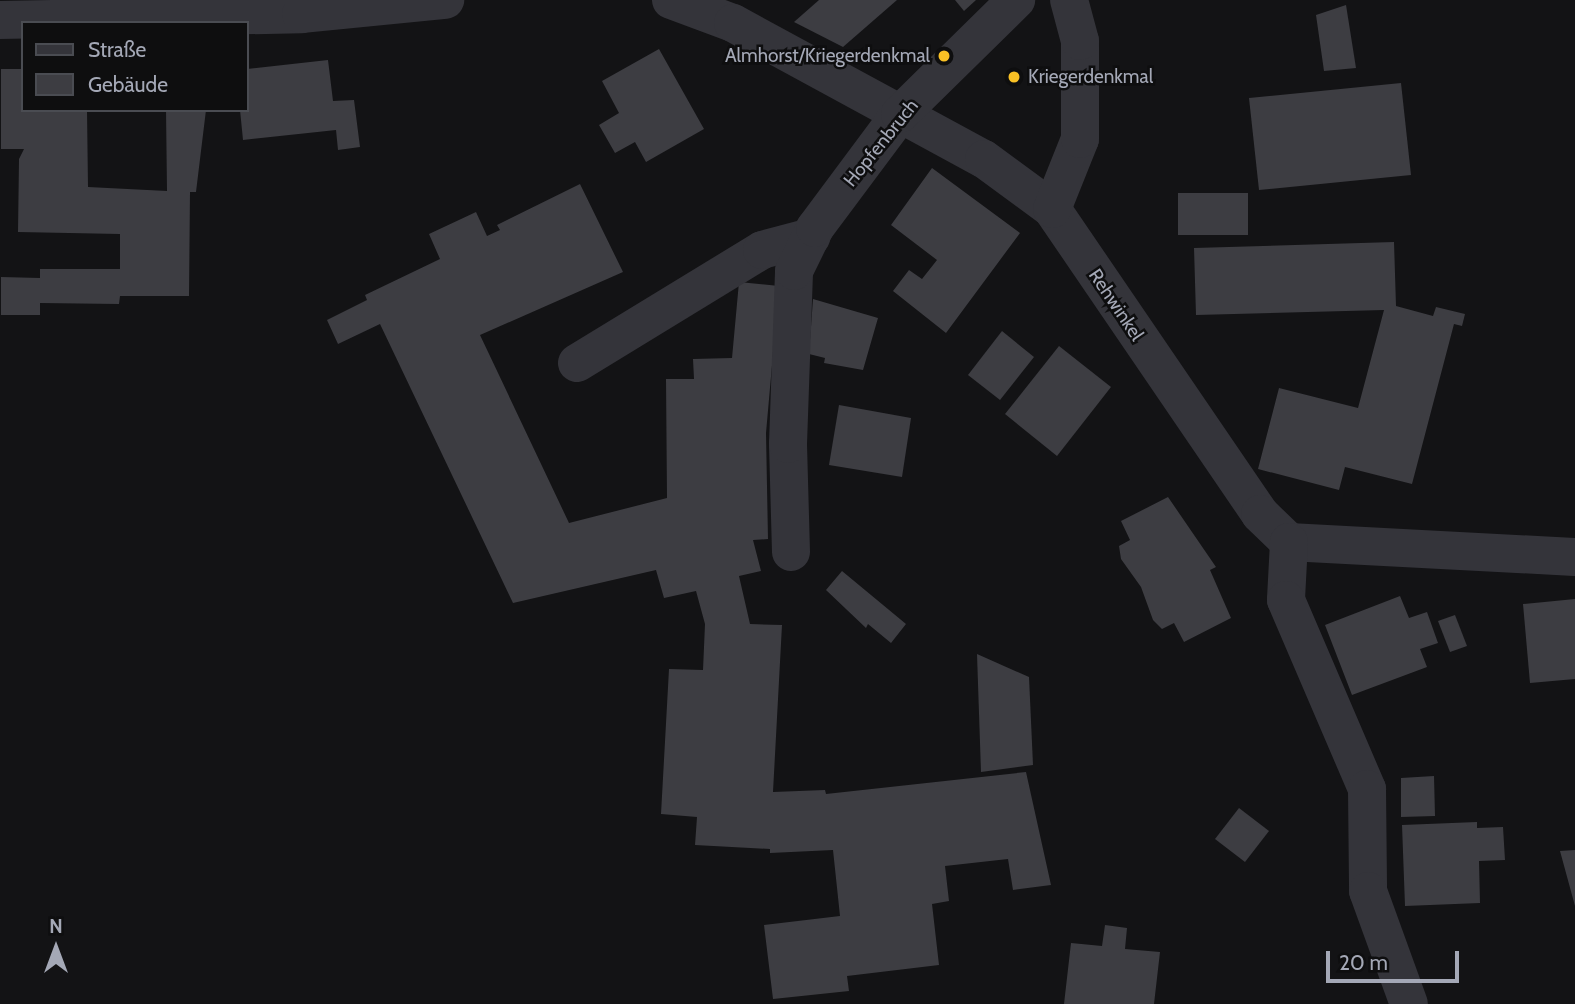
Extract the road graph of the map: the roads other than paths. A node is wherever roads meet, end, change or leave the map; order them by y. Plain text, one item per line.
1 (444, 0) edge
2 (671, 0) edge
3 (1016, 0) edge
4 (1069, 0) edge
5 (2, 13) edge
6 (900, 114) junction
7 (1052, 209) junction
8 (811, 237) junction
9 (577, 363) dead end
10 (1289, 542) junction
11 (791, 552) dead end
12 (1575, 557) edge
13 (1409, 1004) edge

1 - 5 street
2 - 6 street, Rehwinkel
3 - 6 street, Hopfenbruch
4 - 7 street
6 - 7 street, Rehwinkel
6 - 8 street, Hopfenbruch
7 - 10 street, Rehwinkel
8 - 9 street
8 - 11 street, Hopfenbruch
10 - 12 street
10 - 13 street

